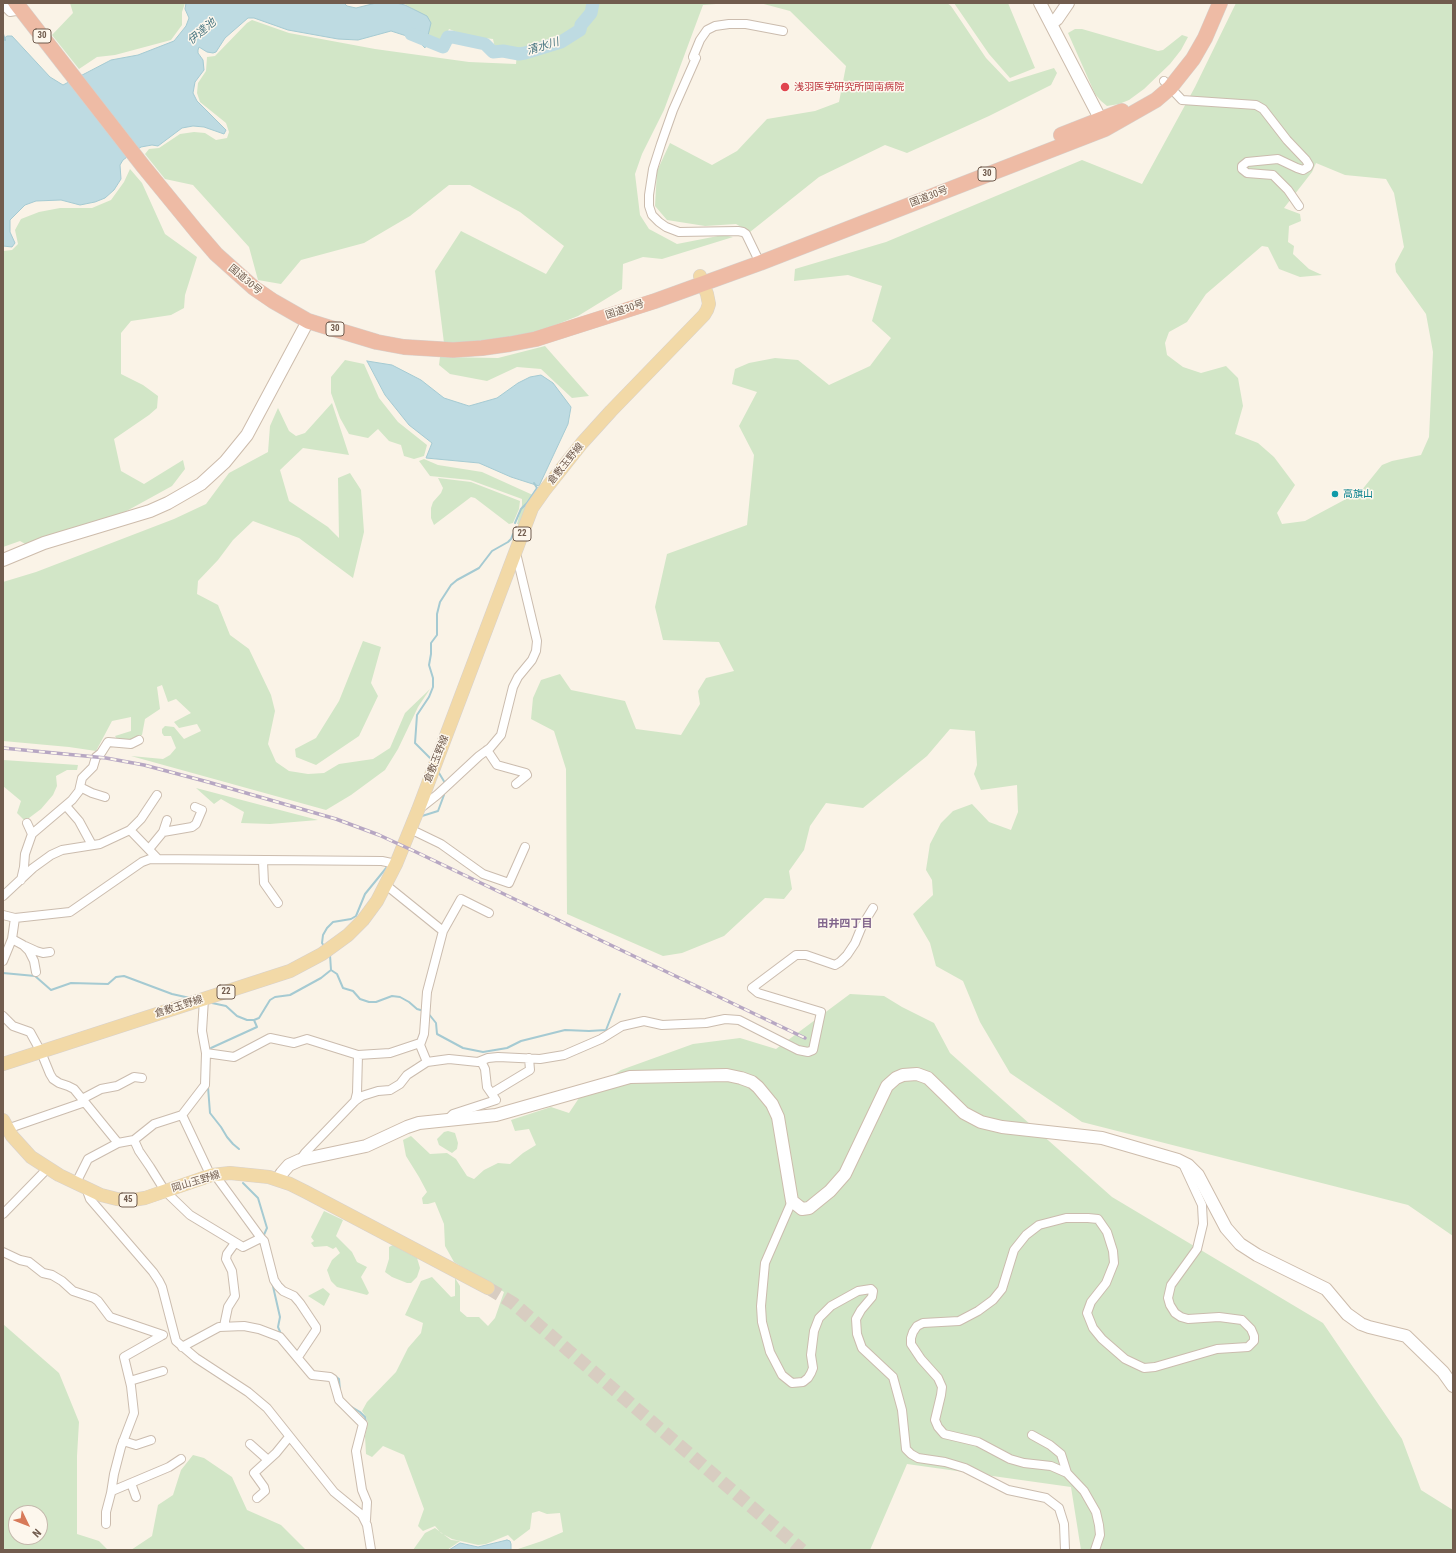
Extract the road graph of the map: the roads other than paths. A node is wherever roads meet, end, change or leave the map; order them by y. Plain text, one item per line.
1 (1040, 3) edge
2 (1068, 3) edge
3 (1211, 3) edge
4 (1220, 3) edge
5 (3, 5) edge
6 (20, 5) edge
7 (1051, 24) junction
8 (783, 32) dead end
9 (1167, 85) junction
10 (1103, 124) junction
11 (1299, 206) dead end
12 (758, 258) junction
13 (702, 279) junction
14 (308, 321) junction
15 (515, 551) junction
16 (3, 560) edge
17 (139, 740) dead end
18 (487, 750) junction
19 (516, 784) dead end
20 (80, 787) junction
21 (156, 795) dead end
22 (105, 797) dead end
23 (66, 806) junction
24 (195, 807) dead end
25 (418, 810) junction
26 (168, 820) dead end
27 (27, 823) dead end
28 (410, 829) junction
29 (130, 830) junction
30 (163, 832) junction
31 (32, 834) junction
32 (92, 845) junction
33 (526, 847) dead end
34 (149, 849) junction
35 (158, 859) junction
36 (263, 861) junction
37 (396, 864) junction
38 (21, 880) junction
39 (386, 885) junction
40 (5, 892) edge
41 (278, 903) dead end
42 (873, 908) dead end
43 (489, 912) dead end
44 (3, 915) edge
45 (15, 918) junction
46 (443, 931) junction
47 (12, 939) junction
48 (23, 945) junction
49 (50, 952) dead end
50 (3, 960) edge
51 (36, 972) dead end
52 (204, 999) junction
53 (3, 1016) edge
54 (420, 1043) junction
55 (41, 1052) junction
56 (206, 1053) junction
57 (358, 1055) junction
58 (529, 1058) junction
59 (481, 1061) junction
60 (427, 1062) junction
61 (3, 1064) edge
62 (142, 1078) dead end
63 (492, 1093) junction
64 (84, 1100) junction
65 (355, 1101) junction
66 (182, 1115) junction
67 (448, 1120) junction
68 (4, 1126) edge
69 (134, 1140) junction
70 (118, 1143) junction
71 (300, 1160) junction
72 (1182, 1162) junction
73 (47, 1168) junction
74 (213, 1175) junction
75 (278, 1180) junction
76 (81, 1186) junction
77 (165, 1191) junction
78 (792, 1201) junction
79 (3, 1214) edge
80 (262, 1238) junction
81 (235, 1242) junction
82 (3, 1252) edge
83 (488, 1288) tunnel mouth
84 (224, 1326) junction
85 (173, 1334) junction
86 (161, 1336) junction
87 (182, 1347) junction
88 (299, 1356) junction
89 (163, 1371) dead end
90 (130, 1381) junction
91 (1453, 1386) edge
92 (1032, 1435) dead end
93 (289, 1437) junction
94 (151, 1440) dead end
95 (123, 1441) junction
96 (250, 1444) dead end
97 (181, 1459) dead end
98 (268, 1460) junction
99 (1067, 1474) junction
100 (131, 1483) junction
101 (112, 1491) junction
102 (136, 1497) dead end
103 (257, 1498) dead end
104 (366, 1520) junction
105 (106, 1524) dead end
106 (371, 1550) edge
107 (1065, 1550) edge
108 (1095, 1550) edge

1 - 7 street
2 - 7 street
3 - 9 highway, 国道30号 / 30
4 - 9 highway, 国道30号 / 30
5 - 6 street
6 - 14 highway, 国道30号 / 30
7 - 10 street
8 - 12 street
9 - 10 highway, 国道30号 / 30
9 - 11 street
10 - 12 highway, 国道30号 / 30
12 - 13 highway, 国道30号 / 30
13 - 14 highway, 国道30号 / 30
13 - 15 main road, 倉敷玉野線 / 22
14 - 16 street
15 - 18 street
15 - 25 main road, 倉敷玉野線 / 22
17 - 20 street
18 - 19 street
18 - 25 street
20 - 22 street
20 - 23 street
21 - 29 street
23 - 31 street
23 - 32 street
24 - 30 street
25 - 28 main road, 倉敷玉野線 / 22
26 - 30 street
27 - 31 street
28 - 33 street
28 - 37 main road, 倉敷玉野線 / 22
29 - 32 street
29 - 34 street
30 - 34 street
31 - 38 street
32 - 38 street
34 - 35 street
35 - 36 street
35 - 45 street
36 - 37 street
36 - 41 street
37 - 39 main road, 倉敷玉野線 / 22
38 - 40 street
39 - 46 street
39 - 52 main road, 倉敷玉野線 / 22
42 - 58 street
43 - 46 street
44 - 45 street
45 - 47 street
46 - 54 street
47 - 48 street
47 - 50 street
48 - 49 street
48 - 51 street
52 - 55 main road, 倉敷玉野線 / 22
52 - 56 street
53 - 55 street
54 - 57 street
54 - 60 street
55 - 61 main road, 倉敷玉野線 / 22
55 - 64 street
56 - 57 street
56 - 66 street
57 - 65 street
58 - 59 street
58 - 63 street
59 - 60 street
59 - 63 street
60 - 65 street
62 - 64 street
63 - 67 street
64 - 68 street
64 - 70 street
65 - 71 street
66 - 69 street
66 - 74 street
67 - 71 street
67 - 78 street
68 - 73 main road, 岡山玉野線 / 45
69 - 70 street
69 - 77 street
70 - 76 street
71 - 75 street
72 - 78 street
72 - 91 street
72 - 99 street
73 - 76 main road, 岡山玉野線 / 45
73 - 79 street
74 - 75 main road, 岡山玉野線 / 45
74 - 77 main road, 岡山玉野線 / 45
74 - 80 street
75 - 83 main road, 岡山玉野線 / 45
76 - 77 main road, 岡山玉野線 / 45
76 - 85 street
77 - 81 street
78 - 107 street
80 - 81 street
80 - 88 street
81 - 84 street
82 - 86 street
84 - 87 street
84 - 88 street
85 - 86 street
85 - 87 street
86 - 90 street
87 - 93 street
88 - 104 street
89 - 90 street
90 - 95 street
92 - 99 street
93 - 98 street
93 - 104 street
94 - 95 street
95 - 101 street
96 - 98 street
97 - 100 street
98 - 103 street
99 - 108 street
100 - 101 street
100 - 102 street
101 - 105 street
104 - 106 street

